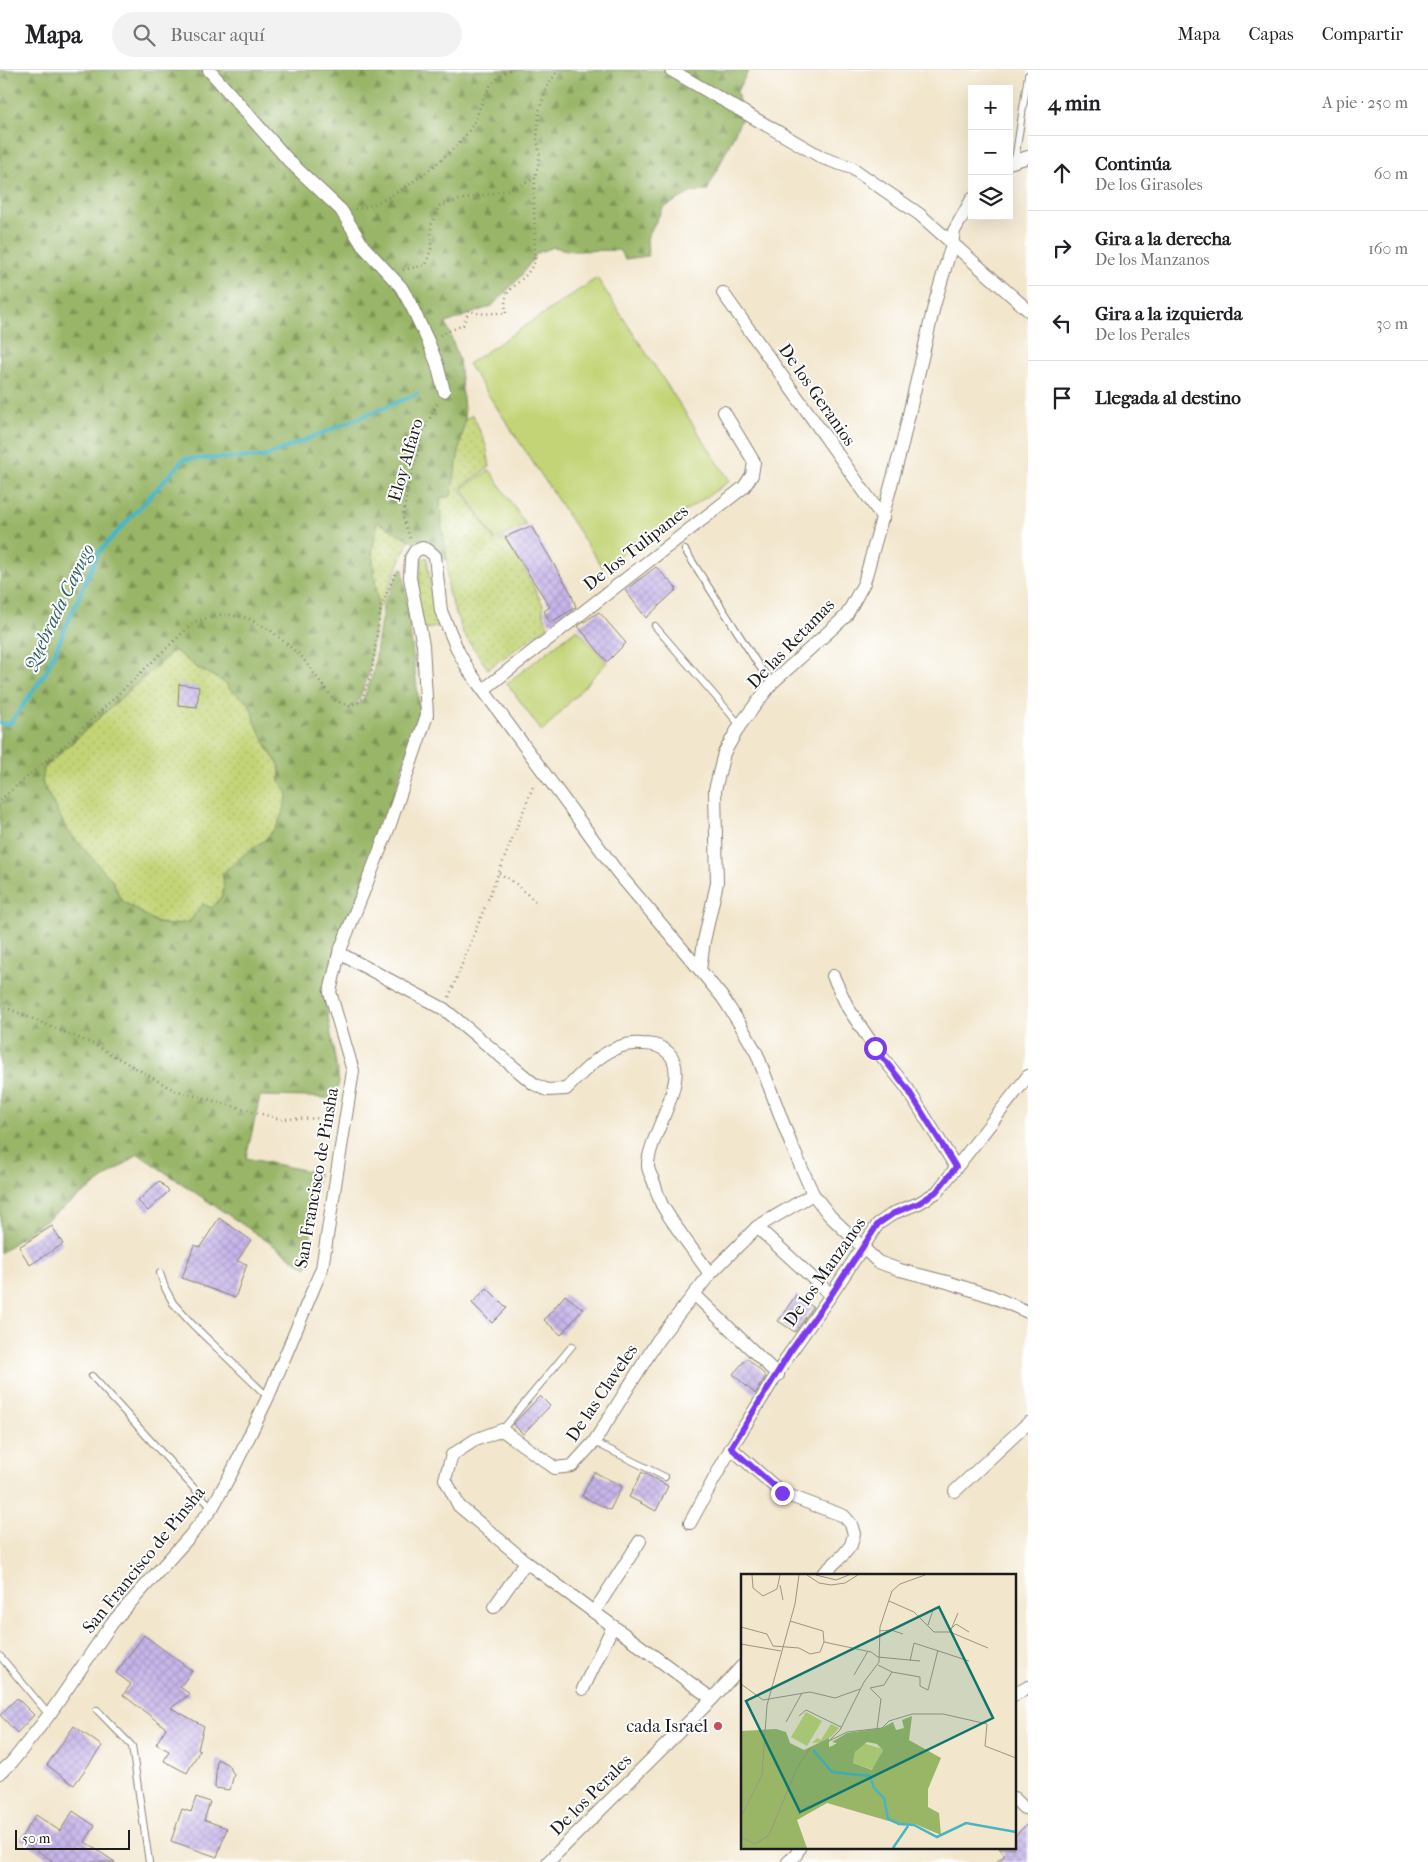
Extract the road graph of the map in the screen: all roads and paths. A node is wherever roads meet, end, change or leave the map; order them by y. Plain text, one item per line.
1 (209, 70) edge
2 (510, 70) edge
3 (558, 70) edge
4 (671, 70) edge
5 (1028, 75) edge
6 (1013, 157) edge
7 (1028, 157) edge
8 (1013, 162) edge
9 (535, 178) junction
10 (968, 206) edge
11 (341, 210) junction
12 (952, 244) junction
13 (391, 275) junction
14 (723, 293) dead end
15 (1028, 310) edge
16 (428, 341) junction
17 (444, 391) joint
18 (724, 412) dead end
19 (883, 518) junction
20 (407, 546) dead end
21 (685, 550) dead end
22 (398, 567) dead end
23 (655, 626) dead end
24 (772, 684) junction
25 (483, 690) junction
26 (740, 725) junction
27 (541, 769) junction
28 (0, 800) edge
29 (498, 873) junction
30 (535, 901) dead end
31 (338, 954) junction
32 (700, 970) junction
33 (833, 976) dead end
34 (0, 1005) edge
35 (444, 1009) junction
36 (1028, 1076) edge
37 (346, 1117) junction
38 (956, 1167) junction
39 (813, 1194) junction
40 (757, 1227) junction
41 (864, 1246) junction
42 (160, 1273) dead end
43 (710, 1274) junction
44 (694, 1294) junction
45 (831, 1295) junction
46 (1028, 1312) edge
47 (572, 1346) dead end
48 (778, 1375) junction
49 (92, 1376) dead end
50 (268, 1397) junction
51 (1028, 1423) edge
52 (502, 1430) junction
53 (594, 1442) junction
54 (731, 1448) junction
55 (665, 1477) dead end
56 (955, 1491) dead end
57 (212, 1508) junction
58 (690, 1523) dead end
59 (640, 1540) dead end
60 (526, 1562) junction
61 (823, 1574) edge
62 (494, 1607) dead end
63 (594, 1612) junction
64 (613, 1626) junction
65 (0, 1656) edge
66 (741, 1667) edge
67 (1028, 1688) edge
68 (583, 1689) dead end
69 (1016, 1694) edge
70 (712, 1699) junction
71 (97, 1710) dead end
72 (49, 1715) junction
73 (0, 1773) edge
74 (1016, 1800) edge
75 (1024, 1808) dead end
76 (149, 1862) edge
77 (548, 1862) edge

1 - 11 street
2 - 11 path
3 - 9 path
4 - 12 street
5 - 6 lane
7 - 8 street
9 - 13 path
9 - 16 path
10 - 12 street, De las Retamas
11 - 13 street
12 - 15 street
12 - 19 street, De las Retamas
13 - 16 street
14 - 19 street, De los Geranios
16 - 17 street
17 - 20 path, Eloy Alfaro
18 - 25 street, De los Tulipanes
19 - 24 street, De las Retamas
21 - 24 lane
22 - 28 path
23 - 26 lane
24 - 26 street, De las Retamas
25 - 27 street
25 - 31 street, San Francisco de Pinsha
26 - 32 street, De las Retamas
27 - 29 path
27 - 32 street
29 - 30 path
29 - 35 path
31 - 35 street
31 - 37 street, San Francisco de Pinsha
32 - 39 street
33 - 38 street
34 - 37 path
35 - 43 street
36 - 38 street, De los Manzanos
37 - 50 street, San Francisco de Pinsha
38 - 41 street, De los Manzanos
39 - 40 street, De las Claveles
39 - 41 street
40 - 43 street, De las Claveles
40 - 45 street
41 - 45 street, De los Manzanos
41 - 46 street
42 - 50 lane
43 - 44 street, De las Claveles
44 - 48 street
44 - 53 street, De las Claveles
45 - 48 street, De los Manzanos
47 - 52 lane
48 - 54 street, De los Manzanos
49 - 57 lane
50 - 57 street, San Francisco de Pinsha
51 - 56 street
52 - 53 street, De las Claveles
52 - 60 street
53 - 55 lane
54 - 58 street, De los Manzanos
54 - 61 street
57 - 72 street, San Francisco de Pinsha
59 - 63 street
60 - 62 street
60 - 63 street
63 - 64 street
64 - 68 street
64 - 70 street
65 - 72 lane
66 - 70 street, De los Perales
67 - 69 street
70 - 77 street, De los Perales
71 - 76 lane
72 - 73 street, San Francisco de Pinsha
74 - 75 street

